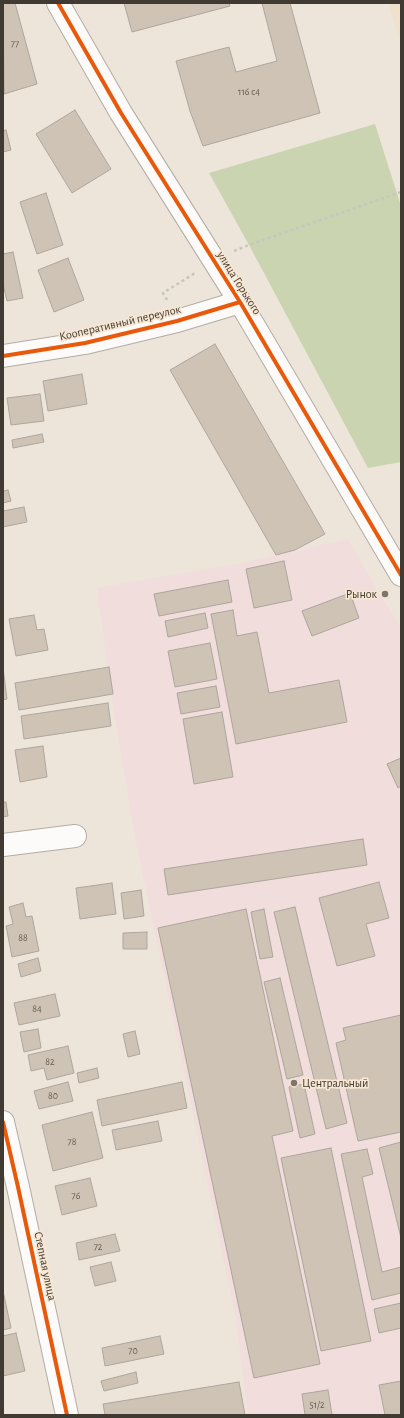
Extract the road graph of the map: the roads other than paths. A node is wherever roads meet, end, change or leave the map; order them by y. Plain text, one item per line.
1 (58, 3) edge
2 (240, 302) junction
3 (3, 356) edge
4 (401, 575) edge
5 (75, 836) dead end
6 (3, 845) edge
7 (3, 1122) edge
8 (67, 1415) edge

1 - 2 street, улица Горького
2 - 3 street, Кооперативный переулок
2 - 4 street, улица Горького
5 - 6 street
7 - 8 street, Степная улица

